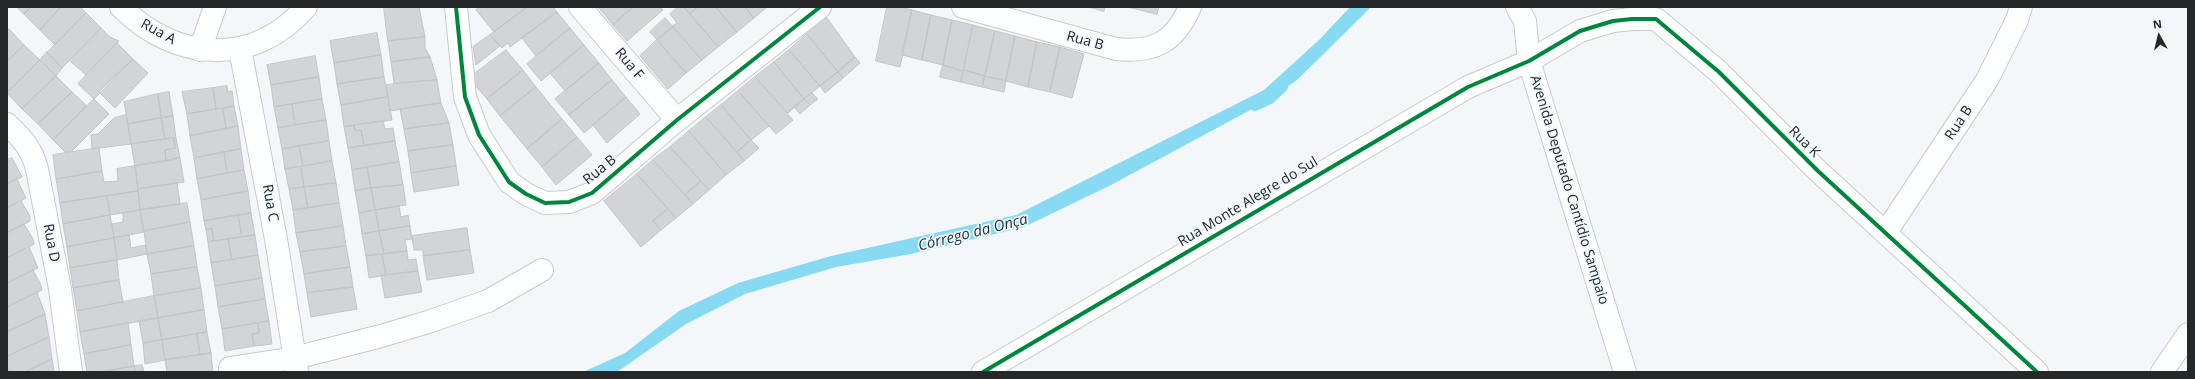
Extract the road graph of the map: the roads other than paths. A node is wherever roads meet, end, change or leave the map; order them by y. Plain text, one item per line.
1 (121, 7) edge
2 (214, 7) edge
3 (306, 7) edge
4 (456, 7) edge
5 (580, 7) edge
6 (820, 7) edge
7 (963, 7) edge
8 (1190, 7) edge
9 (1517, 7) edge
10 (2020, 7) edge
11 (1661, 13) edge
12 (240, 49) junction
13 (200, 50) junction
14 (1530, 61) junction
15 (677, 120) junction
16 (7, 124) edge
17 (1886, 232) junction
18 (542, 270) dead end
19 (2188, 334) edge
20 (296, 365) edge
21 (230, 368) dead end
22 (71, 372) edge
23 (983, 372) edge
24 (1625, 372) edge
25 (2037, 372) edge
26 (2162, 372) edge

1 - 13 street, Rua A
2 - 13 street
3 - 12 street, Rua A
4 - 15 street, Rua B
5 - 15 street, Rua F
6 - 15 street, Rua B
7 - 8 street, Rua B
9 - 14 street, Avenida Deputado Cantídio Sampaio
10 - 17 street, Rua B
11 - 14 street, Rua K
11 - 17 street, Rua K
12 - 13 street, Rua A
12 - 20 street, Rua C
14 - 23 street, Rua Monte Alegre do Sul
14 - 24 street, Avenida Deputado Cantídio Sampaio
16 - 22 street, Rua D
17 - 25 street, Rua K
18 - 20 street
19 - 26 street
20 - 21 street

